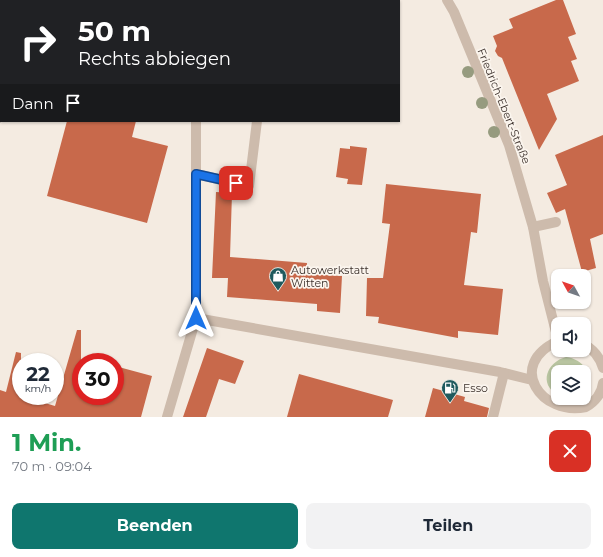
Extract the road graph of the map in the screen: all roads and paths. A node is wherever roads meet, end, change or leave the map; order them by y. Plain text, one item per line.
1 (447, 0) edge
2 (196, 122) edge
3 (257, 122) edge
4 (196, 174) junction
5 (556, 222) dead end
6 (533, 227) junction
7 (552, 317) edge
8 (196, 318) junction
9 (551, 346) edge
10 (591, 348) edge
11 (602, 362) edge
12 (504, 373) junction
13 (532, 380) junction
14 (603, 383) edge
15 (603, 386) edge
16 (556, 414) edge
17 (168, 417) edge
18 (493, 417) edge

1 - 6 street, Friedrich-Ebert-Straße
2 - 4 street
3 - 4 street
4 - 8 street
5 - 6 street
6 - 7 street, Friedrich-Ebert-Straße
8 - 12 street
8 - 17 street
9 - 13 street, Friedrich-Ebert-Straße
10 - 11 street
12 - 13 street
12 - 18 street
13 - 16 street
14 - 15 street
15 - 16 street

